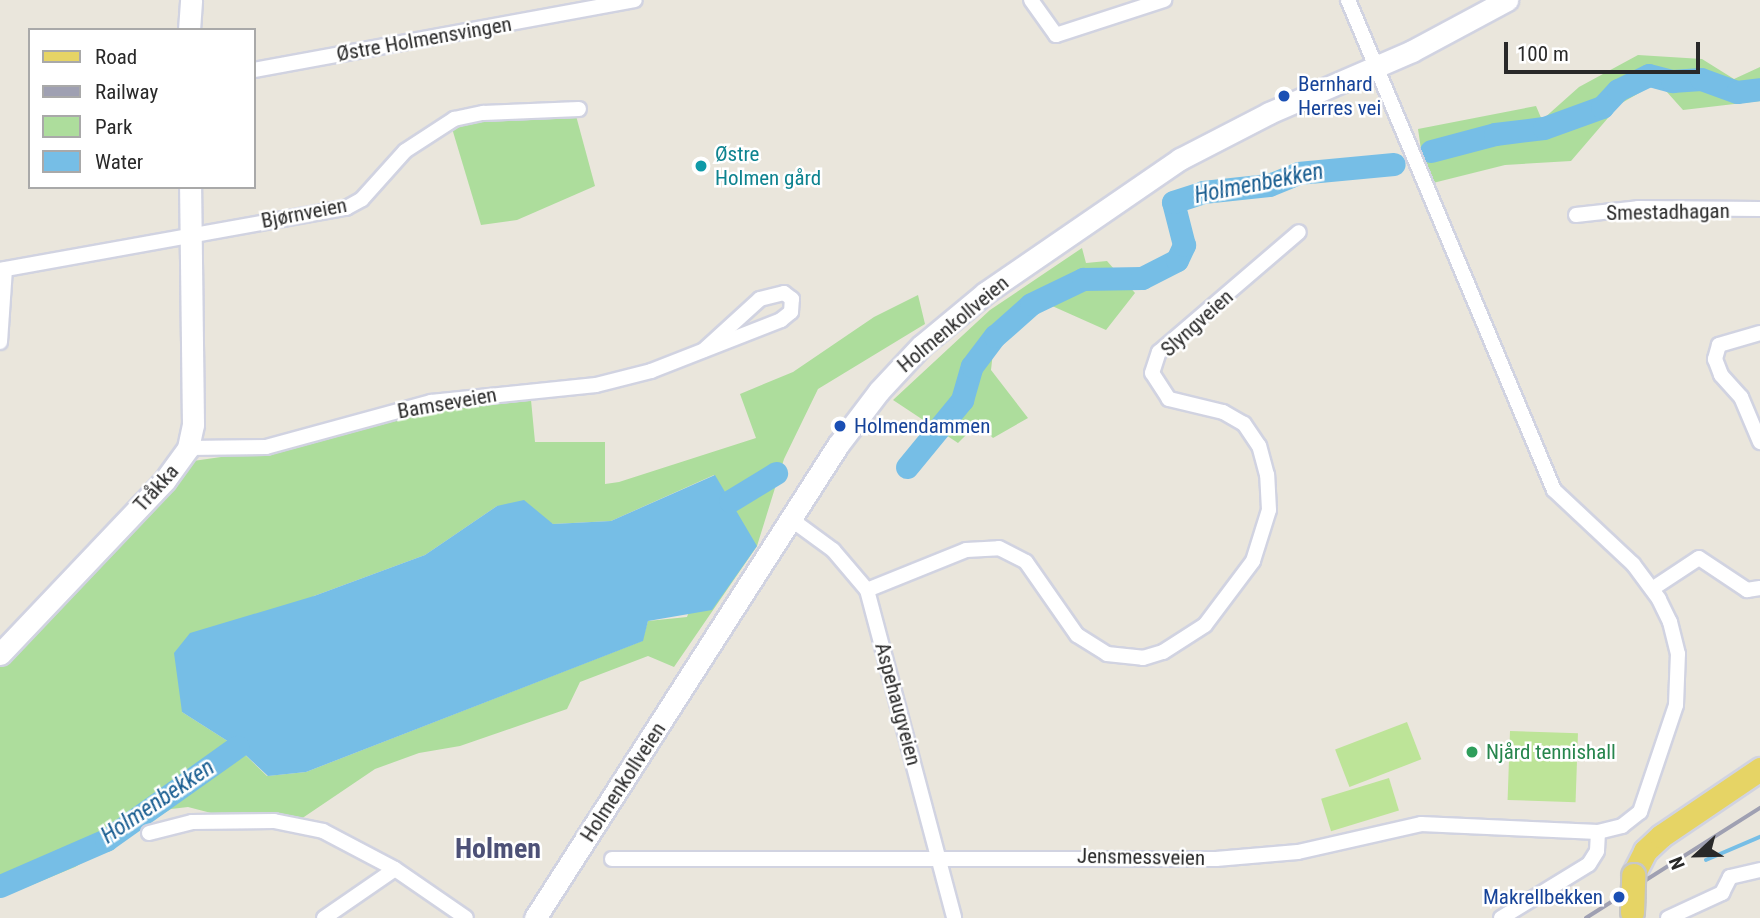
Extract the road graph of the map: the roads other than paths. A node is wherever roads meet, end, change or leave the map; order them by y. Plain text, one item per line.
1 (191, 0) edge
2 (635, 0) edge
3 (1031, 0) edge
4 (1164, 0) edge
5 (1348, 0) edge
6 (1507, 0) edge
7 (189, 28) edge
8 (1373, 68) junction
9 (256, 71) edge
10 (579, 109) dead end
11 (190, 189) edge
12 (1760, 209) edge
13 (1576, 215) dead end
14 (1299, 232) dead end
15 (190, 234) junction
16 (2, 270) edge
17 (1760, 333) edge
18 (0, 342) edge
19 (704, 350) junction
20 (1760, 442) edge
21 (186, 454) junction
22 (792, 520) junction
23 (1760, 588) edge
24 (1652, 589) junction
25 (867, 590) junction
26 (0, 654) edge
27 (1760, 769) edge
28 (1598, 832) junction
29 (149, 833) dead end
30 (938, 858) junction
31 (612, 859) dead end
32 (395, 869) junction
33 (1760, 870) edge
34 (1628, 916) edge
35 (324, 918) edge
36 (466, 918) edge
37 (535, 918) edge
38 (954, 918) edge
39 (1501, 918) edge
40 (1668, 918) edge

1 - 7 main road
2 - 9 street, Østre Holmensvingen
3 - 4 street
5 - 8 street
6 - 8 main road, Holmenkollveien
8 - 22 main road, Holmenkollveien
8 - 24 street
10 - 15 street, Bjørnveien
11 - 15 main road, Tråkka
12 - 13 street, Smestadhagan
14 - 25 street, Slyngveien
15 - 16 street, Bjørnveien
15 - 21 main road, Tråkka
16 - 18 street
17 - 20 street
19 - 19 street, Bamseveien
19 - 21 street, Bamseveien
21 - 26 main road, Tråkka
22 - 25 street, Aspehaugveien
22 - 37 main road, Holmenkollveien
23 - 24 street
24 - 28 street, Jensmessveien
25 - 30 street, Aspehaugveien
27 - 34 main road
28 - 30 street, Jensmessveien
28 - 39 street
29 - 32 street
30 - 31 street, Jensmessveien
30 - 38 street, Aspehaugveien
32 - 35 street
32 - 36 street
33 - 40 street

